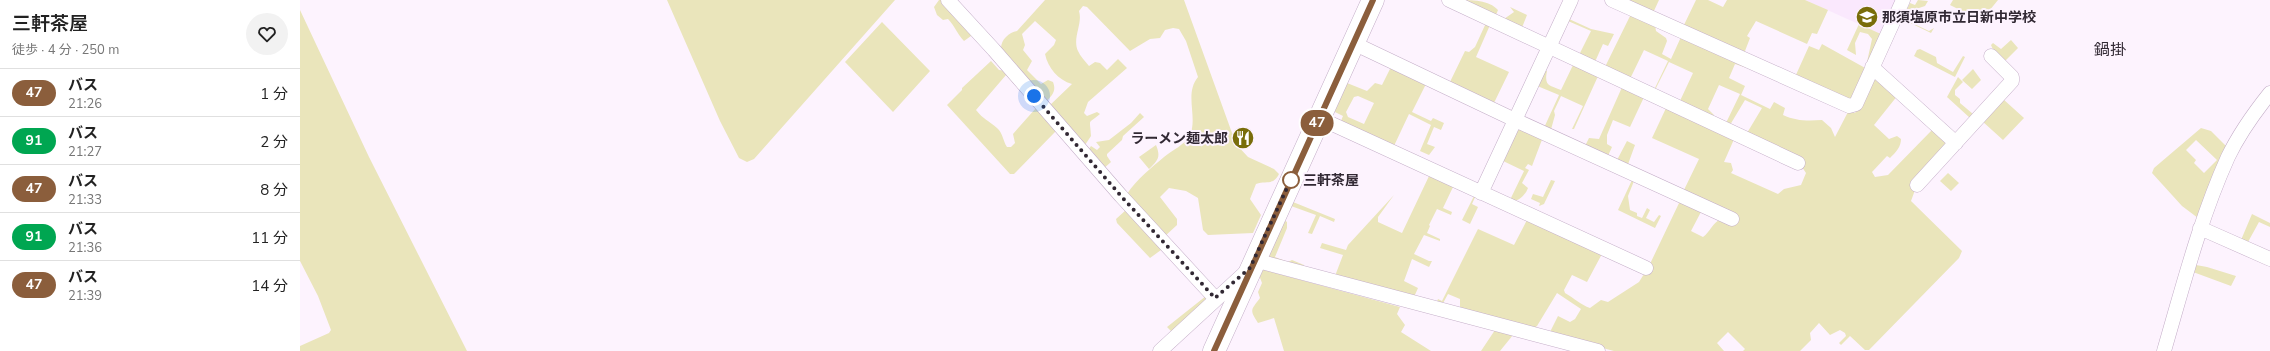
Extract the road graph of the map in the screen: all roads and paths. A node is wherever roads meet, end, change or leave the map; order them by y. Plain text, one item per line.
1 (948, 0) edge
2 (1373, 0) edge
3 (1449, 0) edge
4 (1571, 0) edge
5 (1612, 0) edge
6 (1903, 0) edge
7 (1353, 43) junction
8 (1549, 47) junction
9 (1991, 56) dead end
10 (1872, 67) junction
11 (2270, 93) edge
12 (1319, 118) junction
13 (1515, 120) junction
14 (1956, 143) junction
15 (1798, 163) dead end
16 (1916, 185) dead end
17 (1481, 193) junction
18 (1732, 219) dead end
19 (2200, 228) junction
20 (2270, 259) edge
21 (1252, 264) junction
22 (1646, 268) dead end
23 (1215, 298) junction
24 (1160, 351) edge
25 (1214, 351) edge
26 (1598, 351) edge
27 (2164, 351) edge

1 - 23 street
2 - 7 main road
3 - 8 street
4 - 8 street
5 - 10 street
6 - 10 street
7 - 12 main road
7 - 13 street
8 - 13 street
8 - 15 street
9 - 14 street
10 - 14 street
11 - 19 street
12 - 17 street
12 - 21 main road
13 - 17 street
13 - 18 street
14 - 16 street
17 - 22 street
19 - 20 street
19 - 27 street
21 - 23 street
21 - 25 main road
21 - 26 street
23 - 24 street

